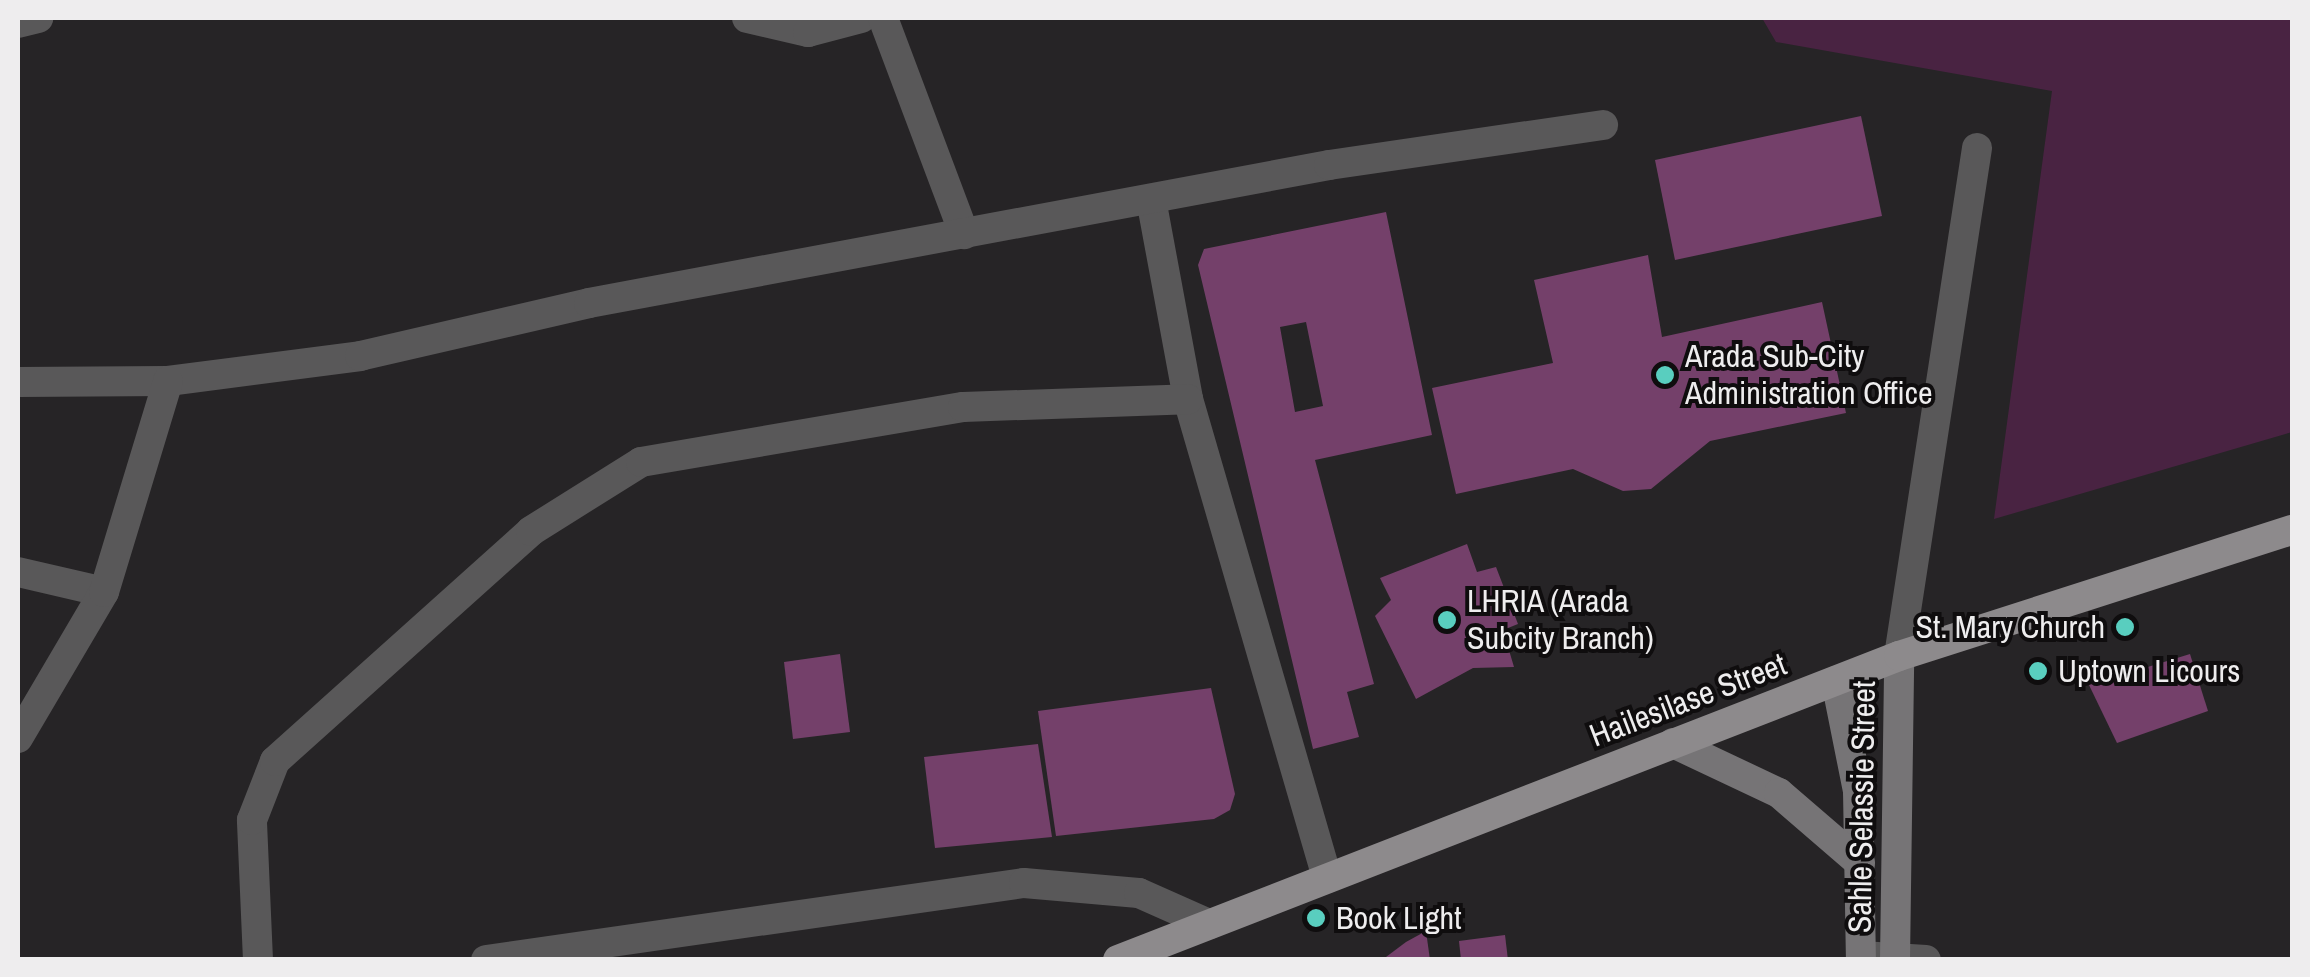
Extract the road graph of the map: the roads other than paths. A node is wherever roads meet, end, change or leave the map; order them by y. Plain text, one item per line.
1 (38, 18) edge
2 (747, 18) edge
3 (862, 18) edge
4 (884, 18) edge
5 (18, 23) edge
6 (1603, 125) dead end
7 (1977, 148) dead end
8 (1151, 199) junction
9 (964, 234) junction
10 (168, 380) junction
11 (18, 382) edge
12 (1188, 399) junction
13 (2292, 530) edge
14 (18, 572) edge
15 (104, 592) junction
16 (1898, 656) junction
17 (1836, 681) junction
18 (18, 738) edge
19 (1673, 743) junction
20 (1860, 863) junction
21 (1327, 878) junction
22 (1209, 924) junction
23 (1861, 958) edge
24 (1895, 958) edge
25 (258, 960) edge
26 (486, 960) edge
27 (1118, 960) edge
28 (1926, 960) edge

1 - 5 street
2 - 3 street
4 - 9 street
6 - 8 street
7 - 16 street
8 - 9 street
8 - 12 street
9 - 10 street
10 - 11 street
10 - 15 street
12 - 21 street
12 - 25 street
13 - 16 main road, Hailesilase Street
14 - 15 street
15 - 18 street
16 - 17 main road, Hailesilase Street
16 - 24 main road, Sahle Selassie Street
17 - 19 main road, Hailesilase Street
17 - 20 main road
19 - 20 main road
19 - 21 main road, Hailesilase Street
20 - 23 main road
21 - 22 main road, Hailesilase Street
22 - 26 street
22 - 27 main road, Hailesilase Street
23 - 24 street
24 - 28 street

